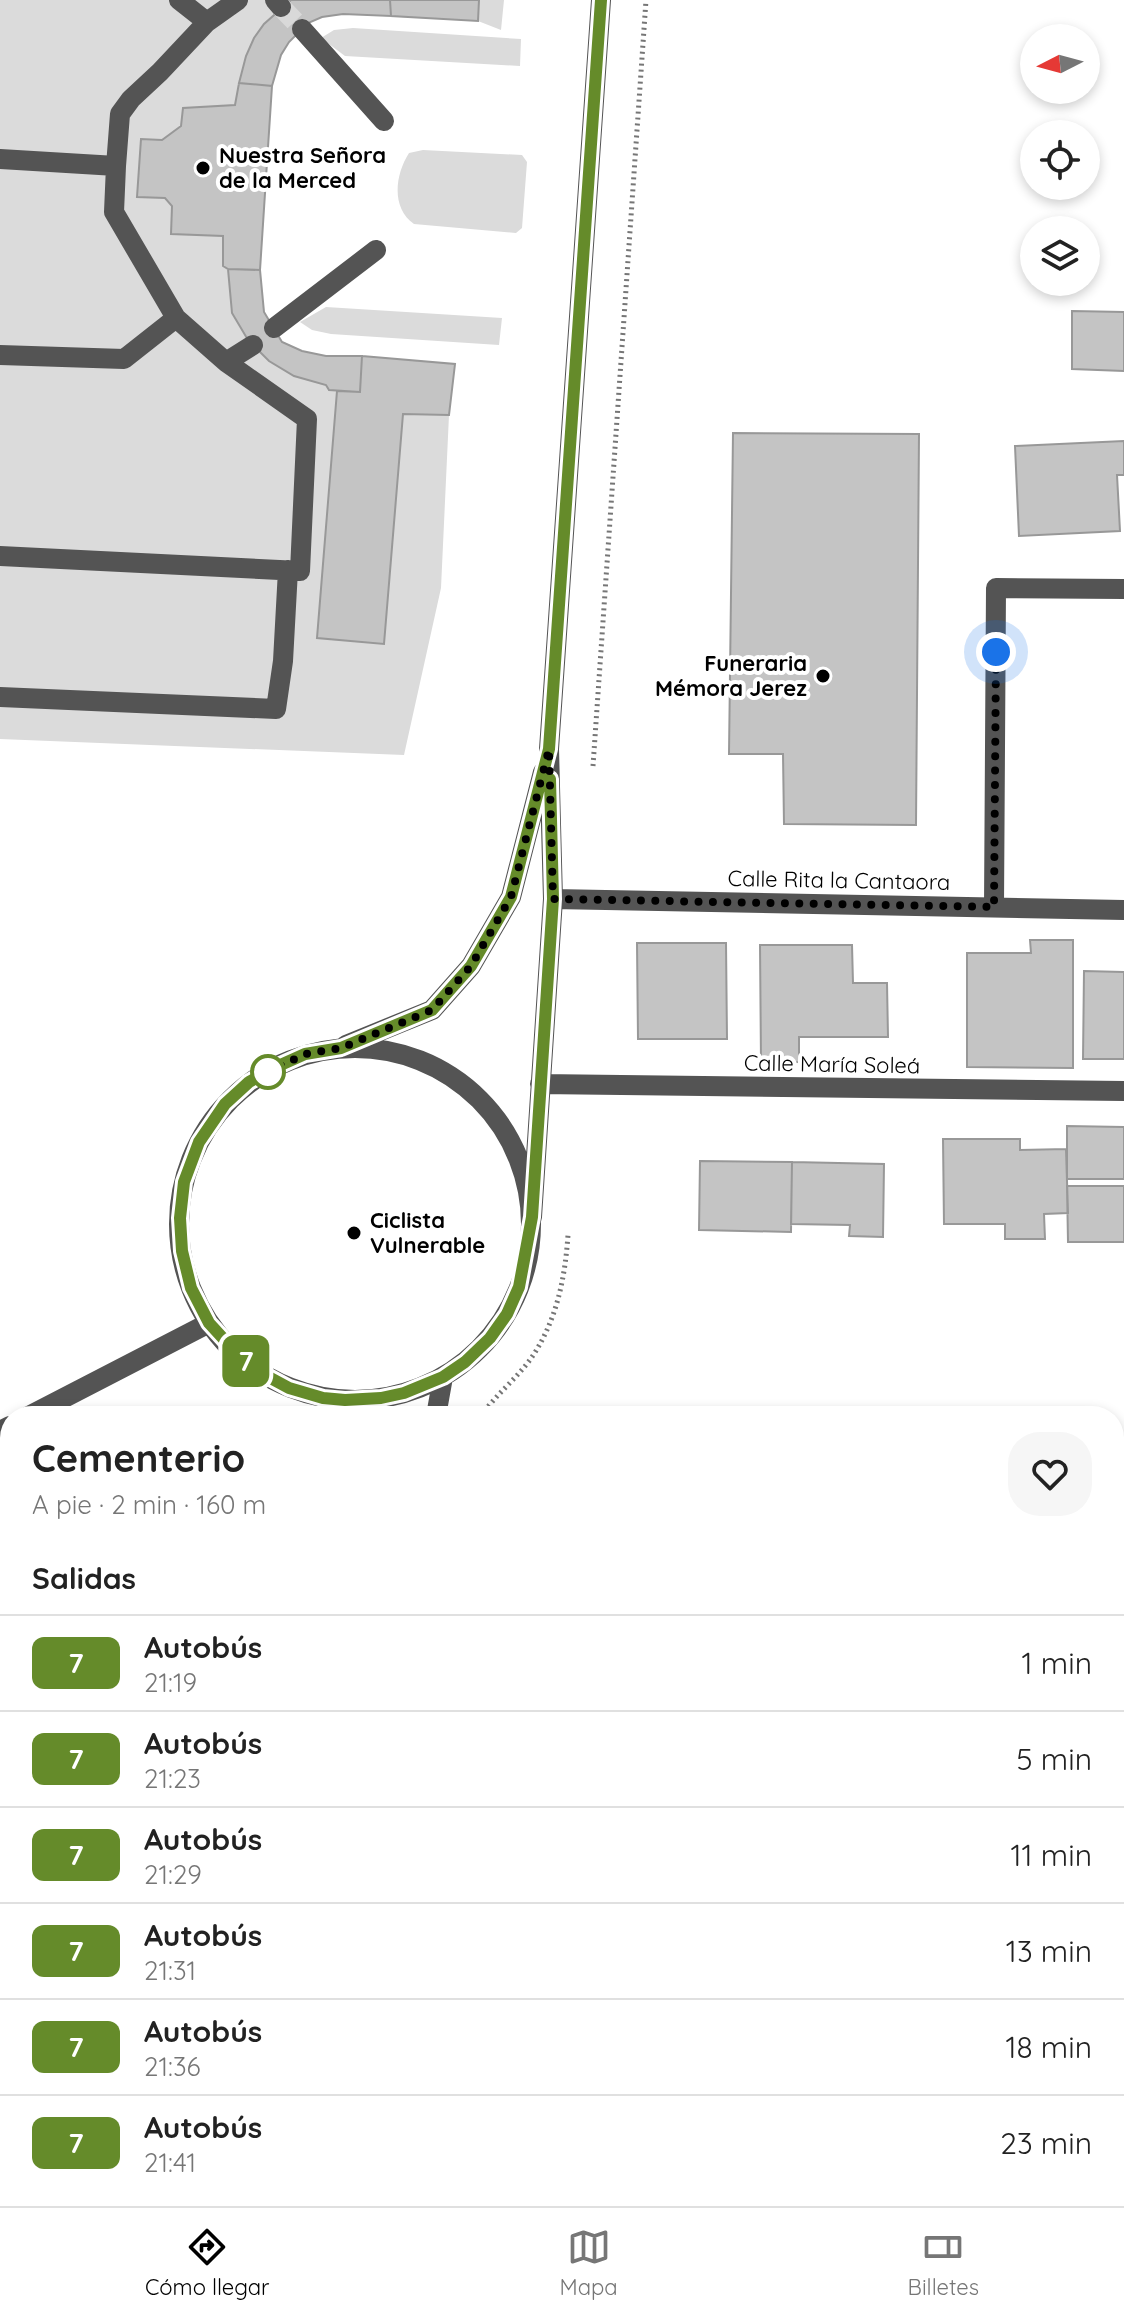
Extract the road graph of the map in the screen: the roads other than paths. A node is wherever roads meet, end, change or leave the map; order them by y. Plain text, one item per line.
1 (179, 0) edge
2 (238, 0) edge
3 (601, 0) edge
4 (207, 22) junction
5 (302, 29) tunnel mouth
6 (384, 121) dead end
7 (0, 159) edge
8 (116, 166) junction
9 (376, 250) dead end
10 (176, 318) junction
11 (274, 328) dead end
12 (253, 345) dead end
13 (0, 355) edge
14 (226, 362) junction
15 (0, 556) edge
16 (288, 570) junction
17 (1124, 589) edge
18 (0, 697) edge
19 (549, 749) junction
20 (553, 899) junction
21 (994, 907) junction
22 (1124, 910) edge
23 (341, 1048) junction
24 (540, 1084) junction
25 (1124, 1091) edge
26 (532, 1217) junction
27 (209, 1323) junction
28 (443, 1377) junction
29 (48, 1406) edge
30 (324, 1406) edge
31 (329, 1406) edge
32 (438, 1406) edge

1 - 4 street
2 - 4 street
3 - 19 street
4 - 8 street
5 - 6 street
7 - 8 street
8 - 10 street
9 - 11 street
10 - 13 street
10 - 14 street
12 - 14 street
14 - 16 street
15 - 16 street
16 - 18 street
17 - 21 street
19 - 20 street
19 - 23 street
20 - 21 street, Calle Rita la Cantaora
20 - 24 street
21 - 22 street, Calle Rita la Cantaora
23 - 26 street
23 - 27 street
24 - 25 street, Calle María Soleá
24 - 26 street
26 - 28 street
27 - 29 street
27 - 30 street
28 - 31 street
28 - 32 street

